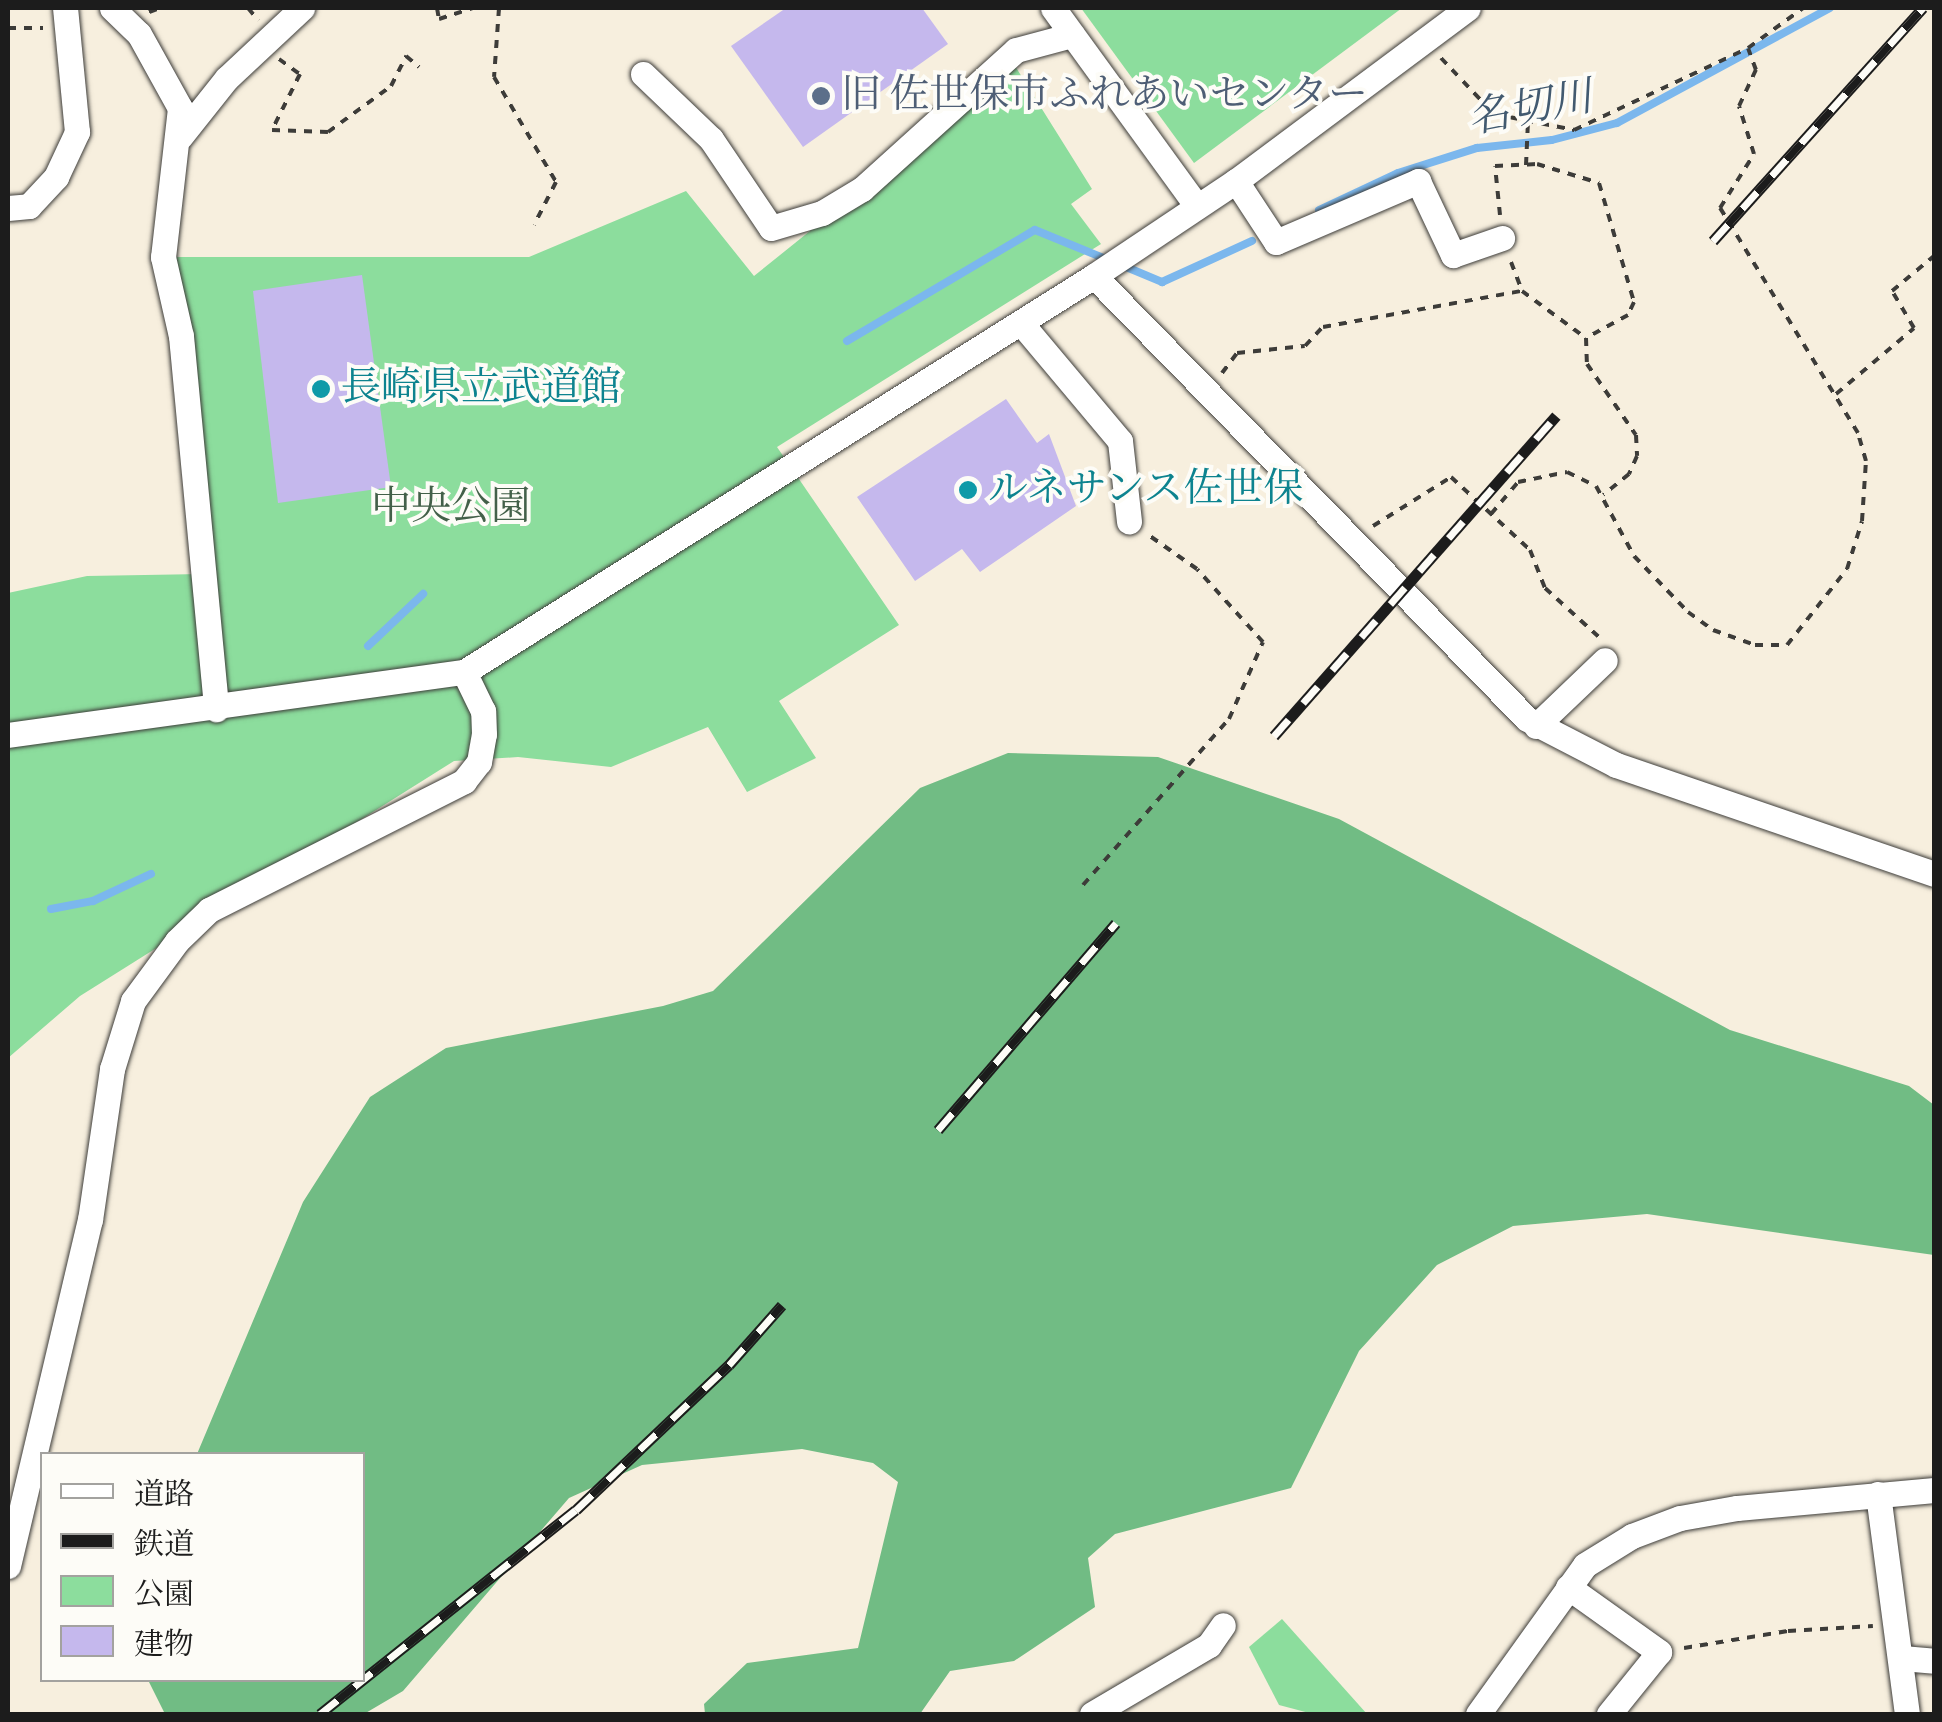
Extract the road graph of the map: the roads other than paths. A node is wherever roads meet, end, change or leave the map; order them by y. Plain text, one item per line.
1 (64, 8) edge
2 (112, 8) edge
3 (302, 8) edge
4 (1053, 8) edge
5 (1468, 8) edge
6 (1072, 35) junction
7 (643, 74) dead end
8 (180, 137) junction
9 (1236, 181) junction
10 (1197, 206) junction
11 (8, 208) edge
12 (1502, 238) road end
13 (1097, 274) junction
14 (1021, 323) junction
15 (1129, 521) road end
16 (1605, 660) road end
17 (464, 672) junction
18 (216, 710) junction
19 (1536, 726) junction
20 (8, 735) edge
21 (1934, 874) edge
22 (1934, 1490) edge
23 (1878, 1494) junction
24 (8, 1566) edge
25 (1568, 1587) junction
26 (1222, 1625) dead end
27 (1902, 1658) junction
28 (1934, 1661) edge
29 (1092, 1714) edge
30 (1478, 1714) edge
31 (1610, 1714) edge
32 (1907, 1714) edge

1 - 11 street
2 - 8 street
3 - 8 street
4 - 6 street
5 - 9 street
6 - 7 street
6 - 10 street
8 - 18 street
9 - 10 street
9 - 12 street
10 - 13 street
13 - 14 street
13 - 19 street
14 - 15 street
14 - 17 street
16 - 19 street
17 - 18 street
17 - 24 street
18 - 20 street
19 - 21 street
22 - 23 street
23 - 25 street
23 - 27 street
25 - 30 street
25 - 31 street
26 - 29 street
27 - 28 street
27 - 32 street

